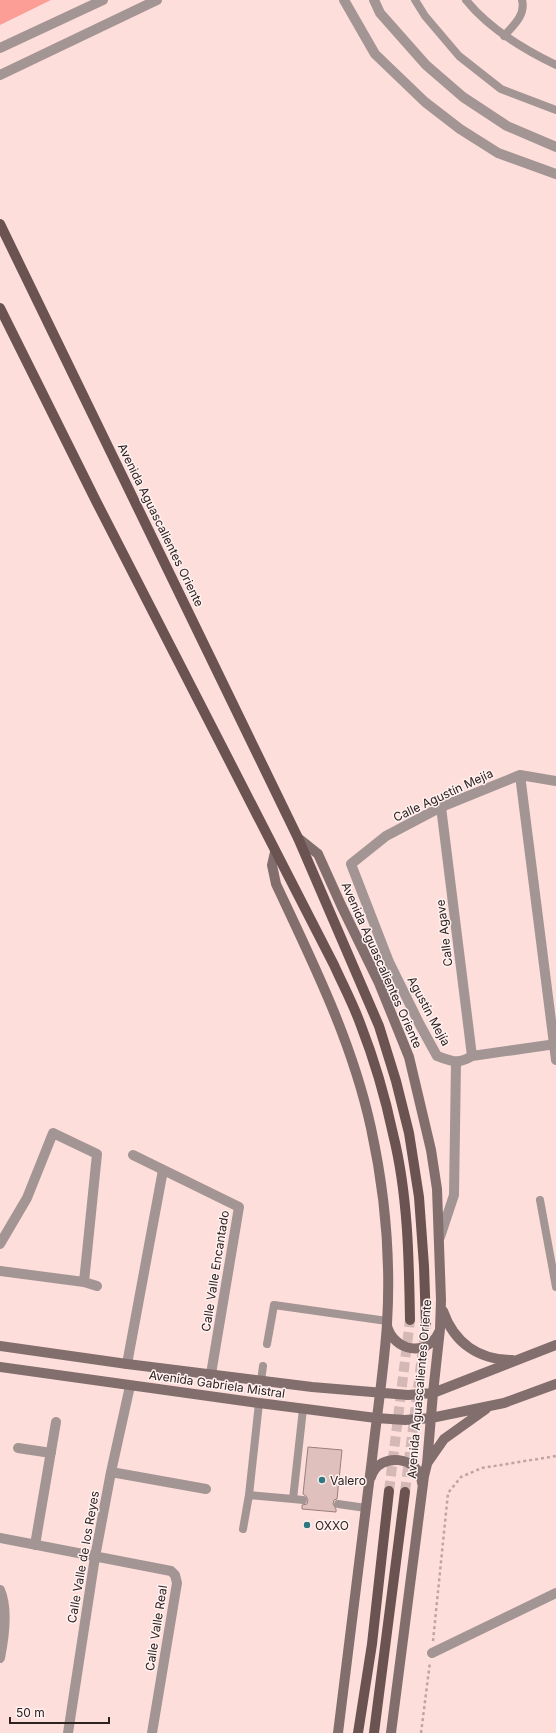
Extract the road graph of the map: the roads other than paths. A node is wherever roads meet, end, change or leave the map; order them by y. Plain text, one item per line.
1 (103, 0) edge
2 (157, 0) edge
3 (344, 0) edge
4 (374, 0) edge
5 (415, 0) edge
6 (466, 0) edge
7 (522, 0) edge
8 (504, 36) junction
9 (0, 48) edge
10 (556, 65) edge
11 (0, 75) edge
12 (556, 110) edge
13 (556, 147) edge
14 (556, 174) edge
15 (0, 224) edge
16 (0, 308) edge
17 (520, 775) junction
18 (556, 781) edge
19 (441, 807) junction
20 (298, 838) junction
21 (275, 852) junction
22 (351, 864) joint
23 (555, 1044) edge
24 (472, 1056) junction
25 (556, 1060) edge
26 (456, 1062) junction
27 (134, 1155) dead end
28 (163, 1170) junction
29 (540, 1200) dead end
30 (440, 1237) junction
31 (0, 1244) edge
32 (0, 1270) edge
33 (84, 1282) junction
34 (97, 1286) dead end
35 (556, 1287) edge
36 (441, 1300) junction
37 (410, 1320) tunnel mouth
38 (387, 1323) junction
39 (426, 1324) tunnel mouth
40 (440, 1329) junction
41 (267, 1344) dead end
42 (556, 1345) edge
43 (0, 1346) edge
44 (522, 1359) junction
45 (127, 1364) junction
46 (263, 1366) dead end
47 (0, 1367) edge
48 (211, 1374) junction
49 (261, 1381) junction
50 (556, 1384) edge
51 (130, 1386) junction
52 (379, 1392) junction
53 (433, 1392) junction
54 (259, 1403) junction
55 (490, 1406) junction
56 (303, 1409) junction
57 (376, 1418) junction
58 (431, 1418) junction
59 (56, 1422) dead end
60 (18, 1448) dead end
61 (51, 1453) junction
62 (427, 1464) junction
63 (111, 1472) junction
64 (369, 1484) junction
65 (206, 1489) dead end
66 (422, 1489) junction
67 (389, 1491) tunnel mouth
68 (405, 1492) tunnel mouth
69 (249, 1495) junction
70 (293, 1499) junction
71 (303, 1500) dead end
72 (338, 1504) dead end
73 (366, 1508) junction
74 (243, 1529) dead end
75 (0, 1538) edge
76 (35, 1545) junction
77 (95, 1557) junction
78 (0, 1590) edge
79 (556, 1593) edge
80 (432, 1653) road end
81 (0, 1658) edge
82 (68, 1733) edge
83 (152, 1733) edge
84 (338, 1733) edge
85 (358, 1733) edge
86 (374, 1733) edge
87 (391, 1733) edge

1 - 9 street
2 - 11 street
3 - 14 street
4 - 13 street
5 - 12 lane
6 - 8 lane
7 - 8 lane
8 - 10 lane
15 - 20 main road, Avenida Aguascalientes Oriente
16 - 21 main road, Avenida Aguascalientes Oriente
17 - 18 street
17 - 19 street, Calle Agustín Mejía
17 - 23 street
19 - 22 street, Calle Agustín Mejía
19 - 24 street, Calle Agave
20 - 30 main road, Avenida Aguascalientes Oriente
20 - 39 main road, Avenida Aguascalientes Oriente
21 - 37 main road, Avenida Aguascalientes Oriente
21 - 38 main road
22 - 26 street, Agustín Mejía
23 - 24 street
23 - 25 street
24 - 26 street
26 - 30 street
27 - 28 street
28 - 45 street
28 - 48 street, Calle Valle Encantado
29 - 35 lane
30 - 36 main road, Avenida Aguascalientes Oriente
31 - 33 street
32 - 33 street
33 - 34 street
36 - 40 main road, Avenida Aguascalientes Oriente
36 - 44 main road
38 - 40 main road
38 - 41 lane
38 - 52 main road
40 - 53 main road, Avenida Aguascalientes Oriente
42 - 44 main road, Avenida Gabriela Mistral
43 - 45 main road, Avenida Gabriela Mistral
44 - 53 main road, Avenida Gabriela Mistral
45 - 48 main road, Avenida Gabriela Mistral
46 - 49 lane
47 - 51 main road, Avenida Gabriela Mistral
48 - 49 main road, Avenida Gabriela Mistral
49 - 52 main road, Avenida Gabriela Mistral
50 - 55 main road, Avenida Gabriela Mistral
51 - 54 main road, Avenida Gabriela Mistral
51 - 63 street, Calle Valle de los Reyes
52 - 53 main road, Avenida Gabriela Mistral
52 - 57 main road
53 - 58 main road, Avenida Aguascalientes Oriente
54 - 56 main road, Avenida Gabriela Mistral
54 - 69 lane
55 - 58 main road, Avenida Gabriela Mistral
55 - 62 main road
56 - 57 main road, Avenida Gabriela Mistral
56 - 70 lane
57 - 58 main road, Avenida Gabriela Mistral
57 - 64 main road
58 - 62 main road, Avenida Aguascalientes Oriente
59 - 61 street
60 - 61 street
61 - 76 street
62 - 66 main road, Avenida Aguascalientes Oriente
63 - 65 street
63 - 77 street, Calle Valle de los Reyes
64 - 66 main road
64 - 73 main road
66 - 87 main road, Avenida Aguascalientes Oriente
67 - 85 main road
68 - 86 main road, Avenida Aguascalientes Oriente
69 - 70 lane
69 - 74 lane
70 - 71 lane
72 - 73 lane
73 - 84 main road
75 - 76 street, Calle Valle Real
76 - 77 street, Calle Valle Real
77 - 82 street, Calle Valle de los Reyes
77 - 83 street, Calle Valle Real
78 - 81 street
79 - 80 street

